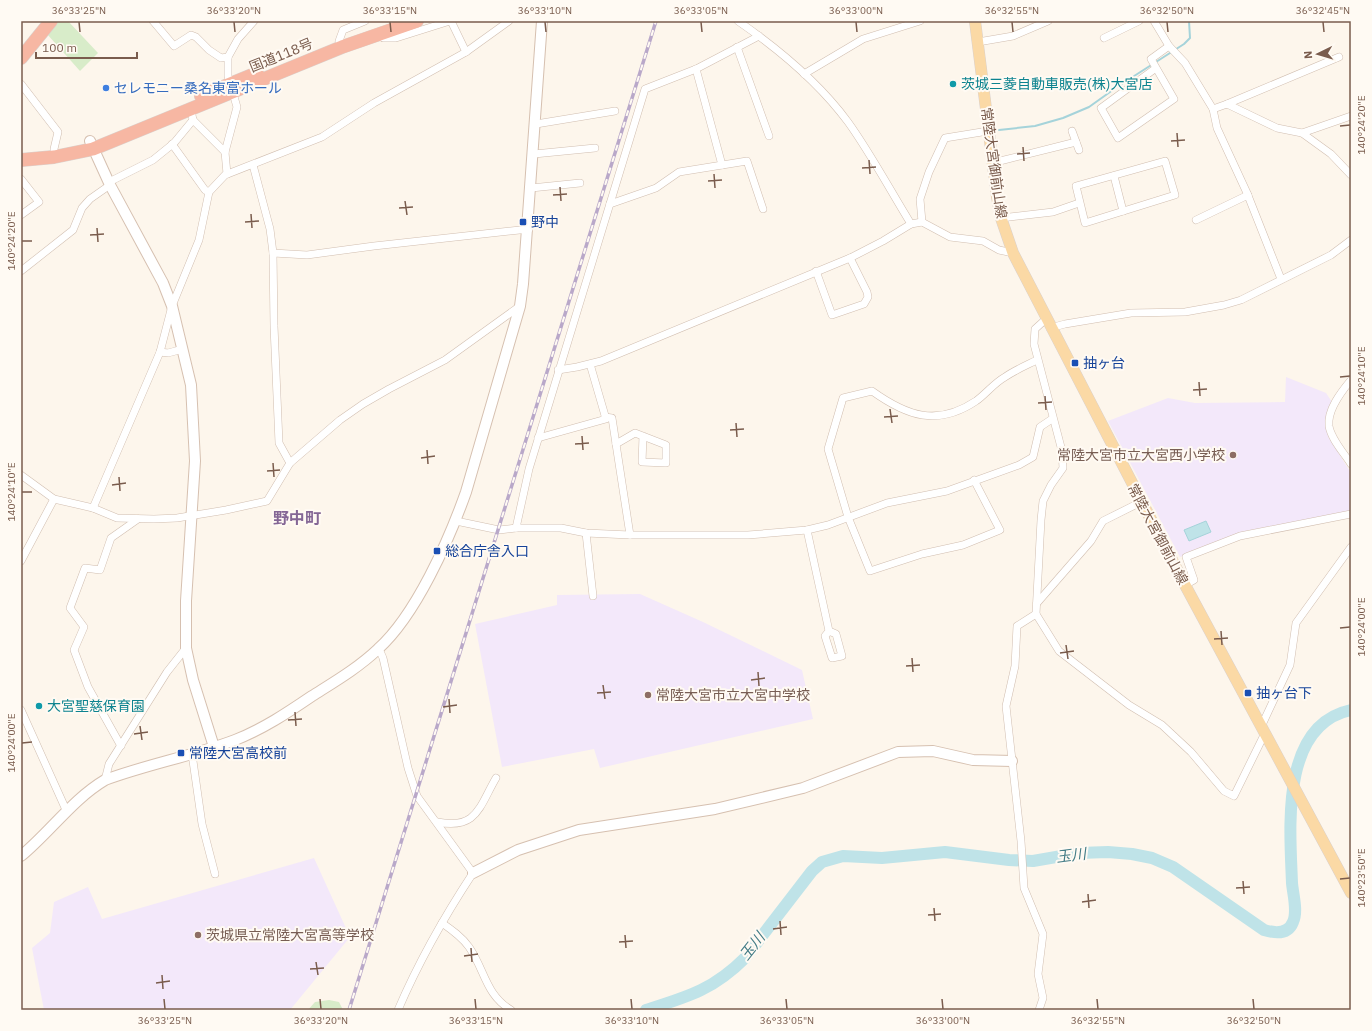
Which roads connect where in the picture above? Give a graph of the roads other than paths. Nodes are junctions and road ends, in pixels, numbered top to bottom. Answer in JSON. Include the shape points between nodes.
{"nodes":[{"id":1,"x":51,"y":21,"type":"edge"},
{"id":2,"x":153,"y":21,"type":"edge"},
{"id":3,"x":254,"y":21,"type":"edge"},
{"id":4,"x":365,"y":21,"type":"edge"},
{"id":5,"x":393,"y":21,"type":"edge"},
{"id":6,"x":417,"y":21,"type":"edge"},
{"id":7,"x":450,"y":21,"type":"edge"},
{"id":8,"x":510,"y":21,"type":"edge"},
{"id":9,"x":542,"y":21,"type":"edge"},
{"id":10,"x":738,"y":21,"type":"edge"},
{"id":11,"x":920,"y":21,"type":"edge"},
{"id":12,"x":975,"y":21,"type":"edge"},
{"id":13,"x":1048,"y":21,"type":"edge"},
{"id":14,"x":1139,"y":21,"type":"edge"},
{"id":15,"x":1154,"y":21,"type":"edge"},
{"id":16,"x":380,"y":34,"type":"junction"},
{"id":17,"x":759,"y":36,"type":"junction"},
{"id":18,"x":1104,"y":38,"type":"dead end"},
{"id":19,"x":338,"y":41,"type":"junction"},
{"id":20,"x":978,"y":42,"type":"junction"},
{"id":21,"x":1169,"y":46,"type":"junction"},
{"id":22,"x":737,"y":47,"type":"junction"},
{"id":23,"x":466,"y":52,"type":"junction"},
{"id":24,"x":228,"y":57,"type":"junction"},
{"id":25,"x":1338,"y":57,"type":"dead end"},
{"id":26,"x":21,"y":58,"type":"edge"},
{"id":27,"x":1156,"y":68,"type":"junction"},
{"id":28,"x":696,"y":69,"type":"junction"},
{"id":29,"x":804,"y":74,"type":"junction"},
{"id":30,"x":21,"y":84,"type":"edge"},
{"id":31,"x":231,"y":88,"type":"junction"},
{"id":32,"x":1227,"y":104,"type":"junction"},
{"id":33,"x":1213,"y":109,"type":"junction"},
{"id":34,"x":615,"y":111,"type":"dead end"},
{"id":35,"x":192,"y":115,"type":"junction"},
{"id":36,"x":1351,"y":116,"type":"edge"},
{"id":37,"x":536,"y":124,"type":"junction"},
{"id":38,"x":988,"y":131,"type":"junction"},
{"id":39,"x":1072,"y":132,"type":"dead end"},
{"id":40,"x":1302,"y":133,"type":"junction"},
{"id":41,"x":769,"y":136,"type":"dead end"},
{"id":42,"x":1076,"y":142,"type":"junction"},
{"id":43,"x":172,"y":144,"type":"junction"},
{"id":44,"x":92,"y":145,"type":"junction"},
{"id":45,"x":595,"y":148,"type":"dead end"},
{"id":46,"x":54,"y":149,"type":"junction"},
{"id":47,"x":1080,"y":150,"type":"dead end"},
{"id":48,"x":21,"y":151,"type":"edge"},
{"id":49,"x":225,"y":152,"type":"junction"},
{"id":50,"x":534,"y":154,"type":"junction"},
{"id":51,"x":21,"y":160,"type":"edge"},
{"id":52,"x":992,"y":163,"type":"junction"},
{"id":53,"x":253,"y":165,"type":"junction"},
{"id":54,"x":722,"y":165,"type":"junction"},
{"id":55,"x":227,"y":174,"type":"junction"},
{"id":56,"x":1114,"y":176,"type":"junction"},
{"id":57,"x":1351,"y":176,"type":"edge"},
{"id":58,"x":21,"y":179,"type":"edge"},
{"id":59,"x":580,"y":183,"type":"dead end"},
{"id":60,"x":110,"y":184,"type":"junction"},
{"id":61,"x":531,"y":188,"type":"junction"},
{"id":62,"x":209,"y":192,"type":"junction"},
{"id":63,"x":1248,"y":195,"type":"junction"},
{"id":64,"x":1079,"y":203,"type":"junction"},
{"id":65,"x":610,"y":204,"type":"junction"},
{"id":66,"x":763,"y":209,"type":"dead end"},
{"id":67,"x":1123,"y":211,"type":"junction"},
{"id":68,"x":21,"y":215,"type":"edge"},
{"id":69,"x":1001,"y":218,"type":"junction"},
{"id":70,"x":1196,"y":220,"type":"dead end"},
{"id":71,"x":922,"y":222,"type":"junction"},
{"id":72,"x":911,"y":224,"type":"junction"},
{"id":73,"x":529,"y":230,"type":"junction"},
{"id":74,"x":1351,"y":240,"type":"edge"},
{"id":75,"x":1013,"y":253,"type":"junction"},
{"id":76,"x":273,"y":254,"type":"junction"},
{"id":77,"x":850,"y":258,"type":"junction"},
{"id":78,"x":21,"y":271,"type":"edge"},
{"id":79,"x":816,"y":271,"type":"junction"},
{"id":80,"x":1281,"y":279,"type":"junction"},
{"id":81,"x":172,"y":306,"type":"junction"},
{"id":82,"x":520,"y":306,"type":"junction"},
{"id":83,"x":1048,"y":324,"type":"junction"},
{"id":84,"x":183,"y":349,"type":"junction"},
{"id":85,"x":160,"y":352,"type":"junction"},
{"id":86,"x":1038,"y":360,"type":"junction"},
{"id":87,"x":590,"y":364,"type":"junction"},
{"id":88,"x":558,"y":370,"type":"junction"},
{"id":89,"x":1351,"y":380,"type":"edge"},
{"id":90,"x":605,"y":417,"type":"junction"},
{"id":91,"x":1052,"y":419,"type":"junction"},
{"id":92,"x":643,"y":436,"type":"junction"},
{"id":93,"x":538,"y":438,"type":"junction"},
{"id":94,"x":616,"y":444,"type":"junction"},
{"id":95,"x":290,"y":463,"type":"junction"},
{"id":96,"x":1351,"y":463,"type":"edge"},
{"id":97,"x":21,"y":474,"type":"edge"},
{"id":98,"x":974,"y":480,"type":"junction"},
{"id":99,"x":54,"y":499,"type":"junction"},
{"id":100,"x":1141,"y":502,"type":"junction"},
{"id":101,"x":93,"y":508,"type":"junction"},
{"id":102,"x":1351,"y":514,"type":"edge"},
{"id":103,"x":192,"y":516,"type":"junction"},
{"id":104,"x":848,"y":517,"type":"junction"},
{"id":105,"x":138,"y":519,"type":"junction"},
{"id":106,"x":456,"y":521,"type":"junction"},
{"id":107,"x":516,"y":528,"type":"junction"},
{"id":108,"x":807,"y":530,"type":"junction"},
{"id":109,"x":586,"y":533,"type":"junction"},
{"id":110,"x":630,"y":535,"type":"junction"},
{"id":111,"x":1351,"y":547,"type":"edge"},
{"id":112,"x":21,"y":561,"type":"edge"},
{"id":113,"x":1185,"y":585,"type":"junction"},
{"id":114,"x":593,"y":596,"type":"dead end"},
{"id":115,"x":1037,"y":603,"type":"junction"},
{"id":116,"x":1036,"y":614,"type":"junction"},
{"id":117,"x":829,"y":631,"type":"dead end"},
{"id":118,"x":186,"y":648,"type":"junction"},
{"id":119,"x":379,"y":649,"type":"junction"},
{"id":120,"x":21,"y":710,"type":"edge"},
{"id":121,"x":1263,"y":730,"type":"junction"},
{"id":122,"x":122,"y":746,"type":"junction"},
{"id":123,"x":214,"y":747,"type":"junction"},
{"id":124,"x":192,"y":754,"type":"junction"},
{"id":125,"x":1012,"y":761,"type":"junction"},
{"id":126,"x":496,"y":778,"type":"dead end"},
{"id":127,"x":105,"y":780,"type":"junction"},
{"id":128,"x":67,"y":812,"type":"junction"},
{"id":129,"x":437,"y":822,"type":"junction"},
{"id":130,"x":21,"y":856,"type":"edge"},
{"id":131,"x":473,"y":873,"type":"junction"},
{"id":132,"x":215,"y":874,"type":"dead end"},
{"id":133,"x":1351,"y":893,"type":"edge"},
{"id":134,"x":442,"y":923,"type":"junction"},
{"id":135,"x":398,"y":1010,"type":"edge"},
{"id":136,"x":511,"y":1010,"type":"edge"},
{"id":137,"x":1039,"y":1010,"type":"edge"}],
"edges":[{"from":1,"to":26,"type":"highway"},
{"from":2,"to":24,"type":"street","via":[[174,46],[191,35],[221,58]]},
{"from":3,"to":24,"type":"street","via":[[238,39]]},
{"from":4,"to":19,"type":"street","via":[[343,30]]},
{"from":5,"to":19,"type":"highway","name":"国道118号"},
{"from":6,"to":16,"type":"highway","name":"国道118号"},
{"from":7,"to":16,"type":"street","via":[[396,38],[383,38]]},
{"from":7,"to":23,"type":"street"},
{"from":8,"to":23,"type":"street"},
{"from":9,"to":37,"type":"street"},
{"from":10,"to":17,"type":"street"},
{"from":11,"to":29,"type":"street","via":[[864,39]]},
{"from":12,"to":20,"type":"main road","name":"常陸大宮御前山線"},
{"from":13,"to":20,"type":"street","via":[[1013,36]]},
{"from":14,"to":18,"type":"street"},
{"from":15,"to":21,"type":"street"},
{"from":16,"to":31,"type":"highway","name":"国道118号"},
{"from":17,"to":22,"type":"street"},
{"from":17,"to":29,"type":"street"},
{"from":19,"to":31,"type":"highway","name":"国道118号"},
{"from":20,"to":38,"type":"main road","name":"常陸大宮御前山線"},
{"from":21,"to":27,"type":"street","via":[[1151,59]]},
{"from":21,"to":33,"type":"street","via":[[1185,63]]},
{"from":22,"to":28,"type":"street"},
{"from":22,"to":41,"type":"street"},
{"from":23,"to":53,"type":"street","via":[[374,103],[322,137]]},
{"from":24,"to":31,"type":"street"},
{"from":25,"to":32,"type":"street"},
{"from":27,"to":27,"type":"street","via":[[1174,99],[1118,138],[1101,108]]},
{"from":28,"to":54,"type":"street"},
{"from":28,"to":65,"type":"street","via":[[645,89]]},
{"from":29,"to":72,"type":"street","via":[[847,121]]},
{"from":30,"to":46,"type":"street","via":[[58,132]]},
{"from":31,"to":35,"type":"highway","name":"国道118号"},
{"from":31,"to":44,"type":"highway","name":"国道118号"},
{"from":31,"to":49,"type":"street","via":[[236,107]]},
{"from":32,"to":33,"type":"street"},
{"from":32,"to":40,"type":"street","via":[[1277,128]]},
{"from":33,"to":63,"type":"street","via":[[1217,128]]},
{"from":34,"to":37,"type":"street"},
{"from":35,"to":43,"type":"street"},
{"from":35,"to":44,"type":"highway","name":"国道118号"},
{"from":35,"to":49,"type":"street"},
{"from":36,"to":40,"type":"street"},
{"from":37,"to":50,"type":"street"},
{"from":38,"to":52,"type":"main road","name":"常陸大宮御前山線"},
{"from":38,"to":71,"type":"street","via":[[945,138],[920,199]]},
{"from":39,"to":42,"type":"street"},
{"from":40,"to":57,"type":"street","via":[[1331,154]]},
{"from":42,"to":47,"type":"street"},
{"from":42,"to":52,"type":"street"},
{"from":43,"to":60,"type":"street","via":[[153,160]]},
{"from":43,"to":62,"type":"street"},
{"from":44,"to":46,"type":"highway","name":"国道118号"},
{"from":44,"to":51,"type":"highway","name":"国道118号","via":[[54,157]]},
{"from":44,"to":60,"type":"street"},
{"from":45,"to":50,"type":"street"},
{"from":46,"to":48,"type":"highway","name":"国道118号"},
{"from":49,"to":55,"type":"street"},
{"from":50,"to":61,"type":"street"},
{"from":52,"to":69,"type":"main road","name":"常陸大宮御前山線"},
{"from":53,"to":55,"type":"street"},
{"from":53,"to":76,"type":"street","via":[[270,229]]},
{"from":54,"to":65,"type":"street","via":[[679,172],[656,188]]},
{"from":54,"to":66,"type":"street","via":[[747,161]]},
{"from":55,"to":62,"type":"street"},
{"from":56,"to":64,"type":"street","via":[[1076,186]]},
{"from":56,"to":67,"type":"street"},
{"from":56,"to":67,"type":"street","via":[[1165,161],[1175,195]]},
{"from":58,"to":68,"type":"street","via":[[39,202]]},
{"from":59,"to":61,"type":"street"},
{"from":60,"to":78,"type":"street","via":[[82,208],[73,230]]},
{"from":60,"to":81,"type":"street","via":[[149,255]]},
{"from":61,"to":73,"type":"street"},
{"from":62,"to":81,"type":"street","via":[[199,240]]},
{"from":63,"to":70,"type":"street"},
{"from":63,"to":80,"type":"street"},
{"from":64,"to":67,"type":"street","via":[[1085,223]]},
{"from":64,"to":69,"type":"street","via":[[1053,212]]},
{"from":65,"to":88,"type":"street"},
{"from":69,"to":75,"type":"main road","name":"常陸大宮御前山線"},
{"from":71,"to":72,"type":"street"},
{"from":71,"to":75,"type":"street","via":[[950,237],[983,241],[998,250]]},
{"from":72,"to":77,"type":"street"},
{"from":73,"to":76,"type":"street","via":[[307,255]]},
{"from":73,"to":82,"type":"street"},
{"from":74,"to":80,"type":"street","via":[[1330,255]]},
{"from":75,"to":83,"type":"main road","name":"常陸大宮御前山線"},
{"from":76,"to":95,"type":"street","via":[[279,443]]},
{"from":77,"to":79,"type":"street"},
{"from":77,"to":79,"type":"street","via":[[867,292],[868,297],[864,304],[832,315]]},
{"from":79,"to":87,"type":"street"},
{"from":80,"to":83,"type":"street","via":[[1241,300],[1210,308],[1185,312],[1142,312],[1065,324]]},
{"from":81,"to":84,"type":"street"},
{"from":81,"to":85,"type":"street"},
{"from":82,"to":95,"type":"street","via":[[445,360],[362,404]]},
{"from":82,"to":106,"type":"street"},
{"from":83,"to":86,"type":"street","via":[[1039,325],[1033,336]]},
{"from":83,"to":100,"type":"main road","name":"常陸大宮御前山線"},
{"from":84,"to":85,"type":"street","via":[[168,353]]},
{"from":84,"to":103,"type":"street","via":[[191,385],[194,433]]},
{"from":85,"to":101,"type":"street"},
{"from":86,"to":91,"type":"street"},
{"from":86,"to":104,"type":"street","via":[[1004,377],[977,400],[956,412],[937,415],[910,414],[892,406],[872,391],[843,398],[828,449]]},
{"from":87,"to":88,"type":"street"},
{"from":87,"to":90,"type":"street"},
{"from":88,"to":93,"type":"street"},
{"from":89,"to":96,"type":"street","via":[[1337,400],[1331,413],[1329,427]]},
{"from":90,"to":93,"type":"street","via":[[606,419]]},
{"from":90,"to":94,"type":"street","via":[[612,418]]},
{"from":91,"to":98,"type":"street","via":[[1040,428],[1033,457],[1019,465]]},
{"from":91,"to":115,"type":"street","via":[[1062,451],[1063,468],[1051,485],[1044,502]]},
{"from":92,"to":92,"type":"street","via":[[666,444],[666,462],[642,462]]},
{"from":92,"to":94,"type":"street","via":[[635,433]]},
{"from":93,"to":107,"type":"street","via":[[528,469]]},
{"from":94,"to":110,"type":"street"},
{"from":95,"to":103,"type":"street","via":[[267,501]]},
{"from":97,"to":99,"type":"street"},
{"from":98,"to":104,"type":"street","via":[[948,491],[887,503]]},
{"from":98,"to":104,"type":"street","via":[[1000,530],[963,545],[922,554],[870,571]]},
{"from":99,"to":101,"type":"street"},
{"from":99,"to":112,"type":"street"},
{"from":100,"to":113,"type":"main road","name":"常陸大宮御前山線"},
{"from":100,"to":115,"type":"street","via":[[1103,521],[1091,541]]},
{"from":101,"to":105,"type":"street","via":[[117,518]]},
{"from":102,"to":113,"type":"street","via":[[1240,536],[1186,557],[1194,580]]},
{"from":103,"to":105,"type":"street"},
{"from":103,"to":118,"type":"street","via":[[186,601]]},
{"from":104,"to":108,"type":"street","via":[[828,526]]},
{"from":105,"to":122,"type":"street","via":[[111,538],[100,570],[85,568],[70,608],[84,627],[74,650],[88,687]]},
{"from":106,"to":107,"type":"street","via":[[499,530]]},
{"from":106,"to":119,"type":"street","via":[[439,558],[412,605]]},
{"from":107,"to":109,"type":"street","via":[[560,528]]},
{"from":108,"to":110,"type":"street","via":[[748,535]]},
{"from":108,"to":117,"type":"street"},
{"from":109,"to":110,"type":"street"},
{"from":109,"to":114,"type":"street"},
{"from":111,"to":121,"type":"street","via":[[1296,623],[1290,665]]},
{"from":113,"to":121,"type":"main road","name":"常陸大宮御前山線"},
{"from":115,"to":116,"type":"street"},
{"from":116,"to":121,"type":"street","via":[[1060,651],[1129,706],[1162,725],[1191,752],[1224,791],[1234,796]]},
{"from":116,"to":125,"type":"street","via":[[1017,626],[1016,666],[1006,706]]},
{"from":118,"to":122,"type":"street","via":[[167,672]]},
{"from":118,"to":123,"type":"street"},
{"from":119,"to":123,"type":"street","via":[[268,724]]},
{"from":119,"to":129,"type":"street","via":[[417,796]]},
{"from":120,"to":128,"type":"street"},
{"from":121,"to":133,"type":"main road","name":"常陸大宮御前山線"},
{"from":122,"to":127,"type":"street","via":[[110,764]]},
{"from":123,"to":124,"type":"street"},
{"from":124,"to":127,"type":"street"},
{"from":124,"to":132,"type":"street","via":[[202,824]]},
{"from":125,"to":131,"type":"street","via":[[973,760],[933,751],[898,752],[803,788],[714,809],[578,830],[518,850]]},
{"from":125,"to":137,"type":"street","via":[[1024,888],[1043,934],[1038,974],[1043,998]]},
{"from":126,"to":129,"type":"street","via":[[469,820],[459,824]]},
{"from":127,"to":128,"type":"street"},
{"from":128,"to":130,"type":"street"},
{"from":129,"to":131,"type":"street"},
{"from":131,"to":134,"type":"street"},
{"from":134,"to":135,"type":"street","via":[[417,966]]},
{"from":134,"to":136,"type":"street","via":[[462,938],[492,994],[499,1003]]}]}
